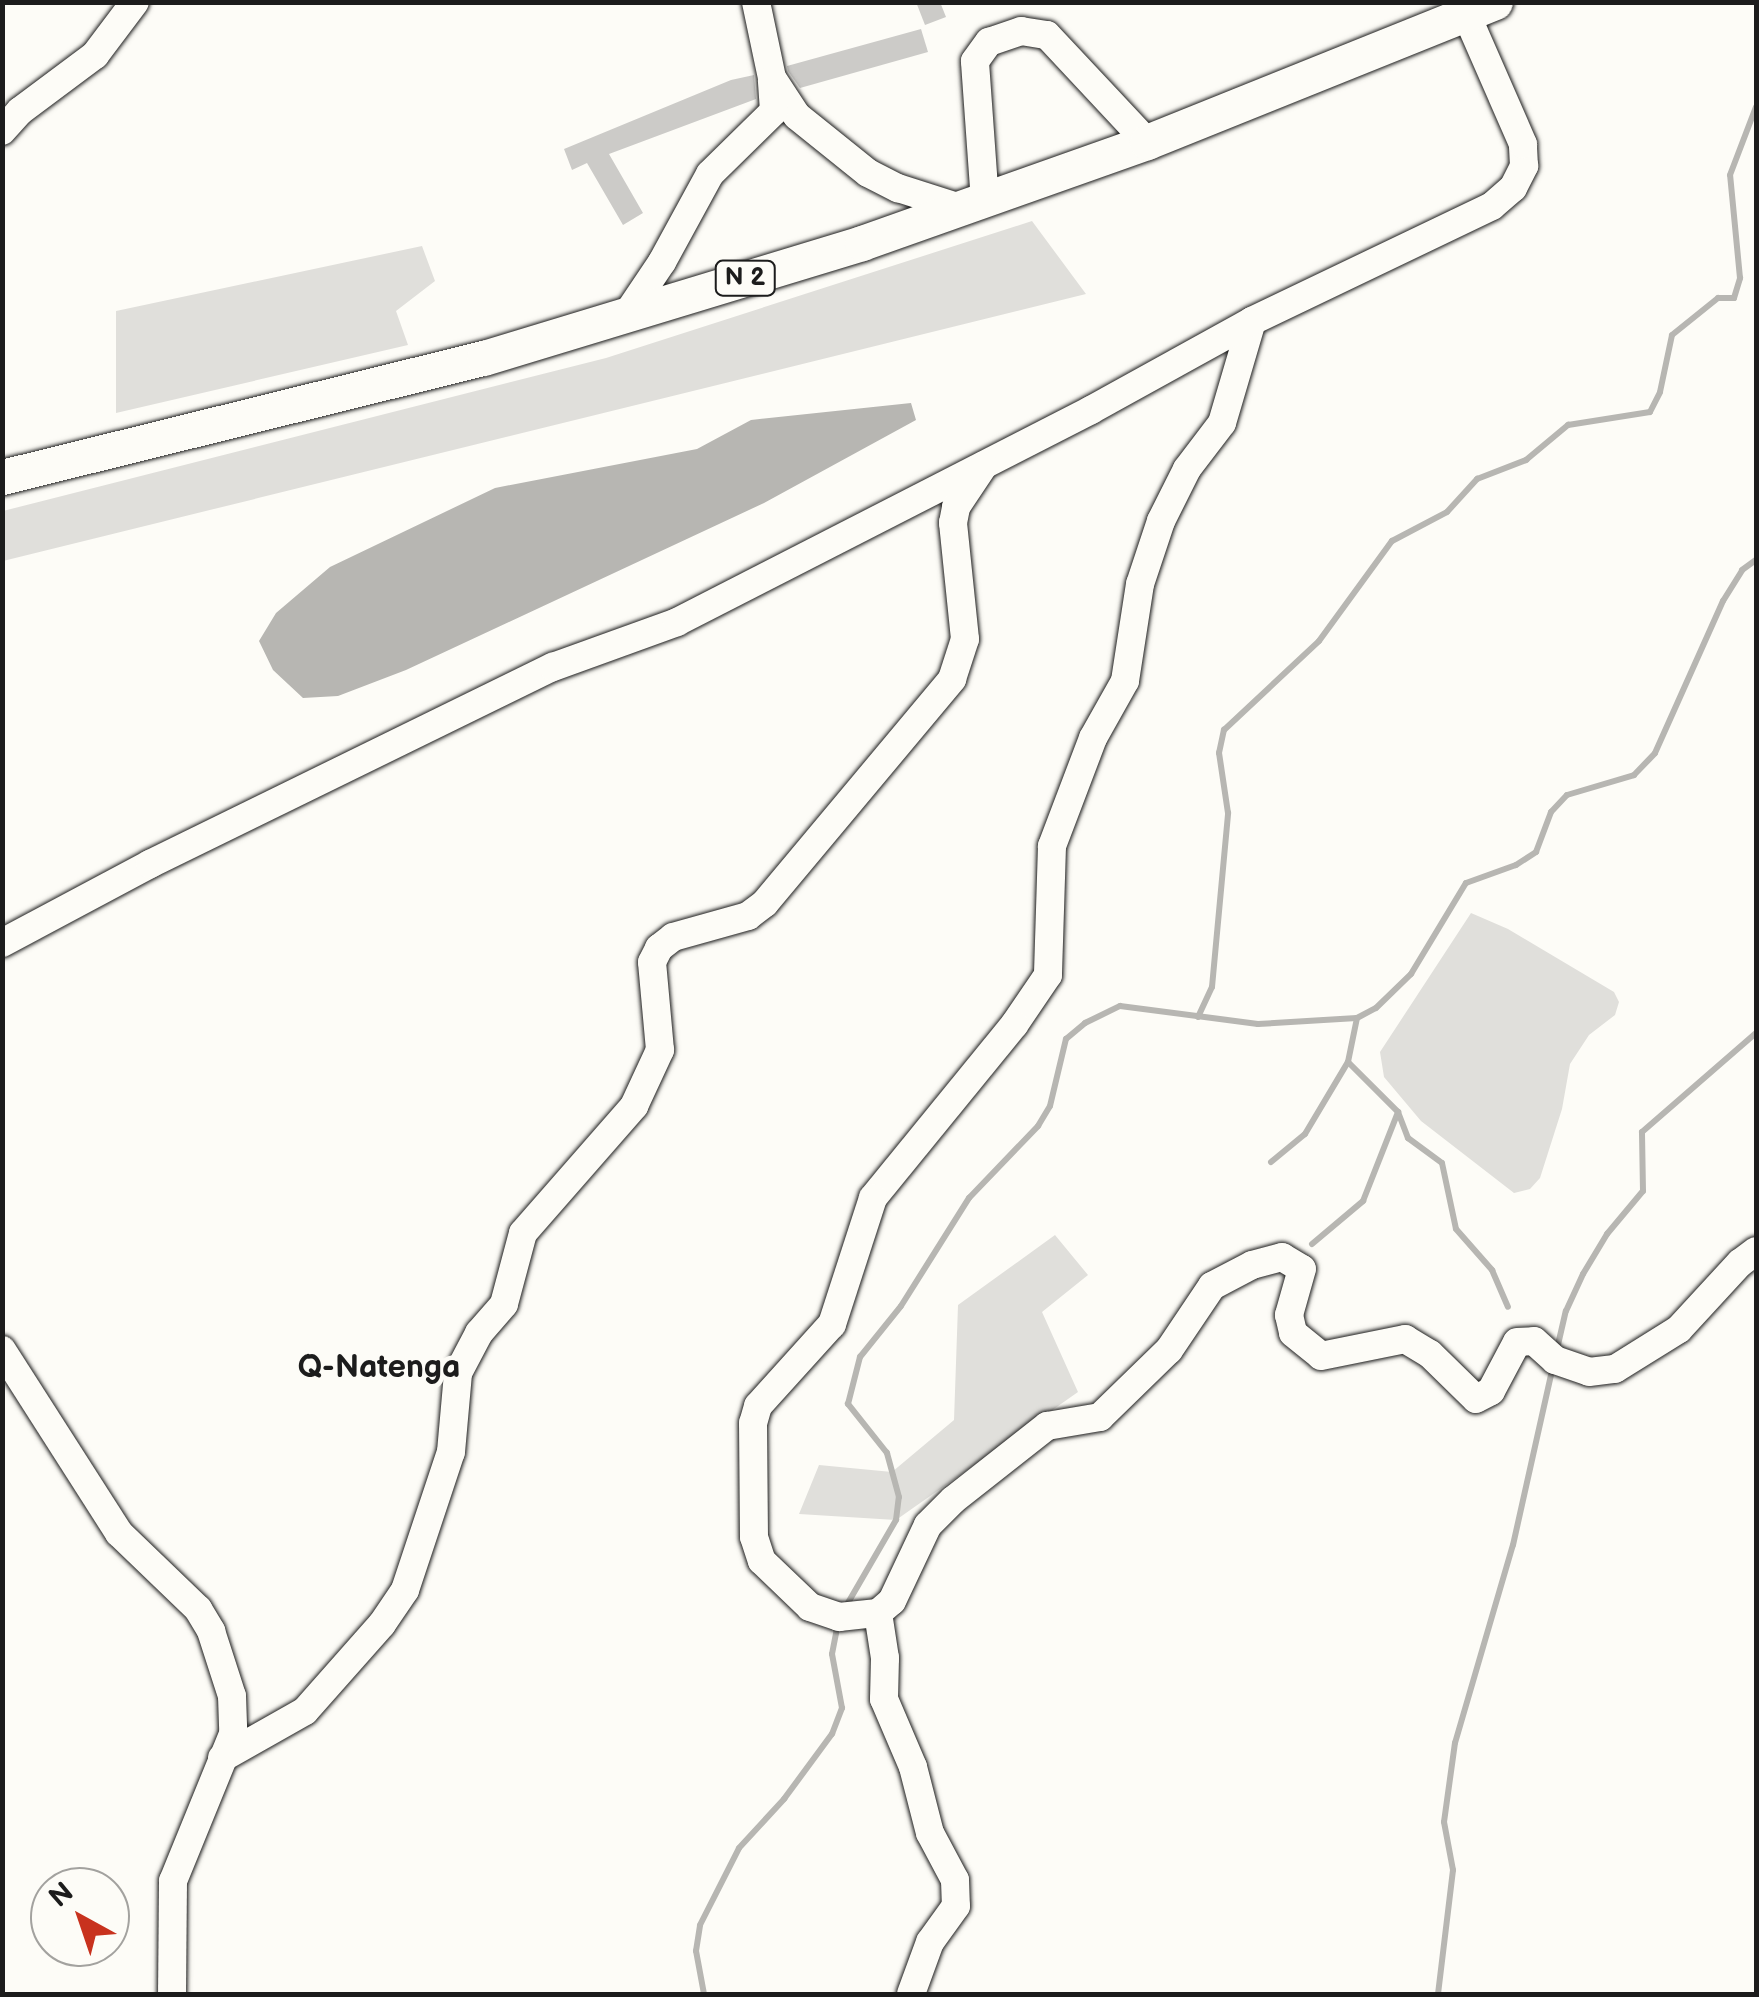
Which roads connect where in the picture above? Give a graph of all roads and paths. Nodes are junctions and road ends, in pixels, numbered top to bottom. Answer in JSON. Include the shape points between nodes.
{"nodes":[{"id":1,"x":136,"y":2,"type":"edge"},
{"id":2,"x":756,"y":2,"type":"edge"},
{"id":3,"x":1503,"y":2,"type":"edge"},
{"id":4,"x":1474,"y":6,"type":"edge"},
{"id":5,"x":772,"y":78,"type":"junction"},
{"id":6,"x":2,"y":132,"type":"edge"},
{"id":7,"x":1147,"y":142,"type":"junction"},
{"id":8,"x":975,"y":205,"type":"junction"},
{"id":9,"x":627,"y":314,"type":"junction"},
{"id":10,"x":1252,"y":321,"type":"junction"},
{"id":11,"x":985,"y":464,"type":"junction"},
{"id":12,"x":2,"y":477,"type":"edge"},
{"id":13,"x":2,"y":943,"type":"edge"},
{"id":14,"x":1756,"y":1251,"type":"edge"},
{"id":15,"x":2,"y":1350,"type":"edge"},
{"id":16,"x":878,"y":1613,"type":"junction"},
{"id":17,"x":222,"y":1758,"type":"junction"},
{"id":18,"x":172,"y":1994,"type":"edge"},
{"id":19,"x":911,"y":1994,"type":"edge"}],
"edges":[{"from":1,"to":6,"type":"street","via":[[95,55]]},
{"from":2,"to":5,"type":"street"},
{"from":3,"to":4,"type":"main road","number":"N 2"},
{"from":4,"to":7,"type":"main road","number":"N 2"},
{"from":4,"to":10,"type":"street","via":[[1523,144],[1524,166],[1513,188],[1492,206]]},
{"from":5,"to":8,"type":"street","via":[[797,116],[868,173],[898,188]]},
{"from":5,"to":9,"type":"street","via":[[774,111],[710,174]]},
{"from":7,"to":8,"type":"main road","number":"N 2"},
{"from":7,"to":8,"type":"street","via":[[1047,35],[1021,31],[989,42],[975,61]]},
{"from":8,"to":9,"type":"main road","number":"N 2"},
{"from":9,"to":12,"type":"main road","number":"N 2","via":[[484,358]]},
{"from":10,"to":11,"type":"street"},
{"from":10,"to":16,"type":"street","via":[[1222,423],[1187,469],[1161,521],[1140,584],[1125,681],[1092,738],[1052,846],[1048,975],[873,1198],[832,1324],[758,1406],[753,1423],[754,1537],[762,1561],[810,1607],[839,1617]]},
{"from":11,"to":13,"type":"street","via":[[677,622],[553,667]]},
{"from":11,"to":17,"type":"street","via":[[953,523],[965,639],[952,679],[765,903],[748,916],[673,936],[659,948],[652,962],[660,1050],[634,1106],[523,1233],[504,1304],[458,1373],[451,1452],[405,1590],[305,1711]]},
{"from":14,"to":16,"type":"street","via":[[1679,1329],[1615,1369],[1589,1372],[1555,1360],[1534,1341],[1517,1342],[1492,1391],[1476,1399],[1405,1339],[1321,1356],[1293,1333],[1289,1315],[1302,1269],[1282,1257],[1252,1264],[1212,1286],[1169,1350],[1100,1417],[1047,1426],[953,1500],[928,1525],[892,1601]]},
{"from":15,"to":17,"type":"street","via":[[119,1533],[198,1609],[211,1630],[232,1696],[232,1734]]},
{"from":16,"to":19,"type":"street","via":[[884,1699],[913,1767],[930,1833],[955,1880],[956,1906],[930,1942]]},
{"from":17,"to":18,"type":"street","via":[[173,1881]]}]}
